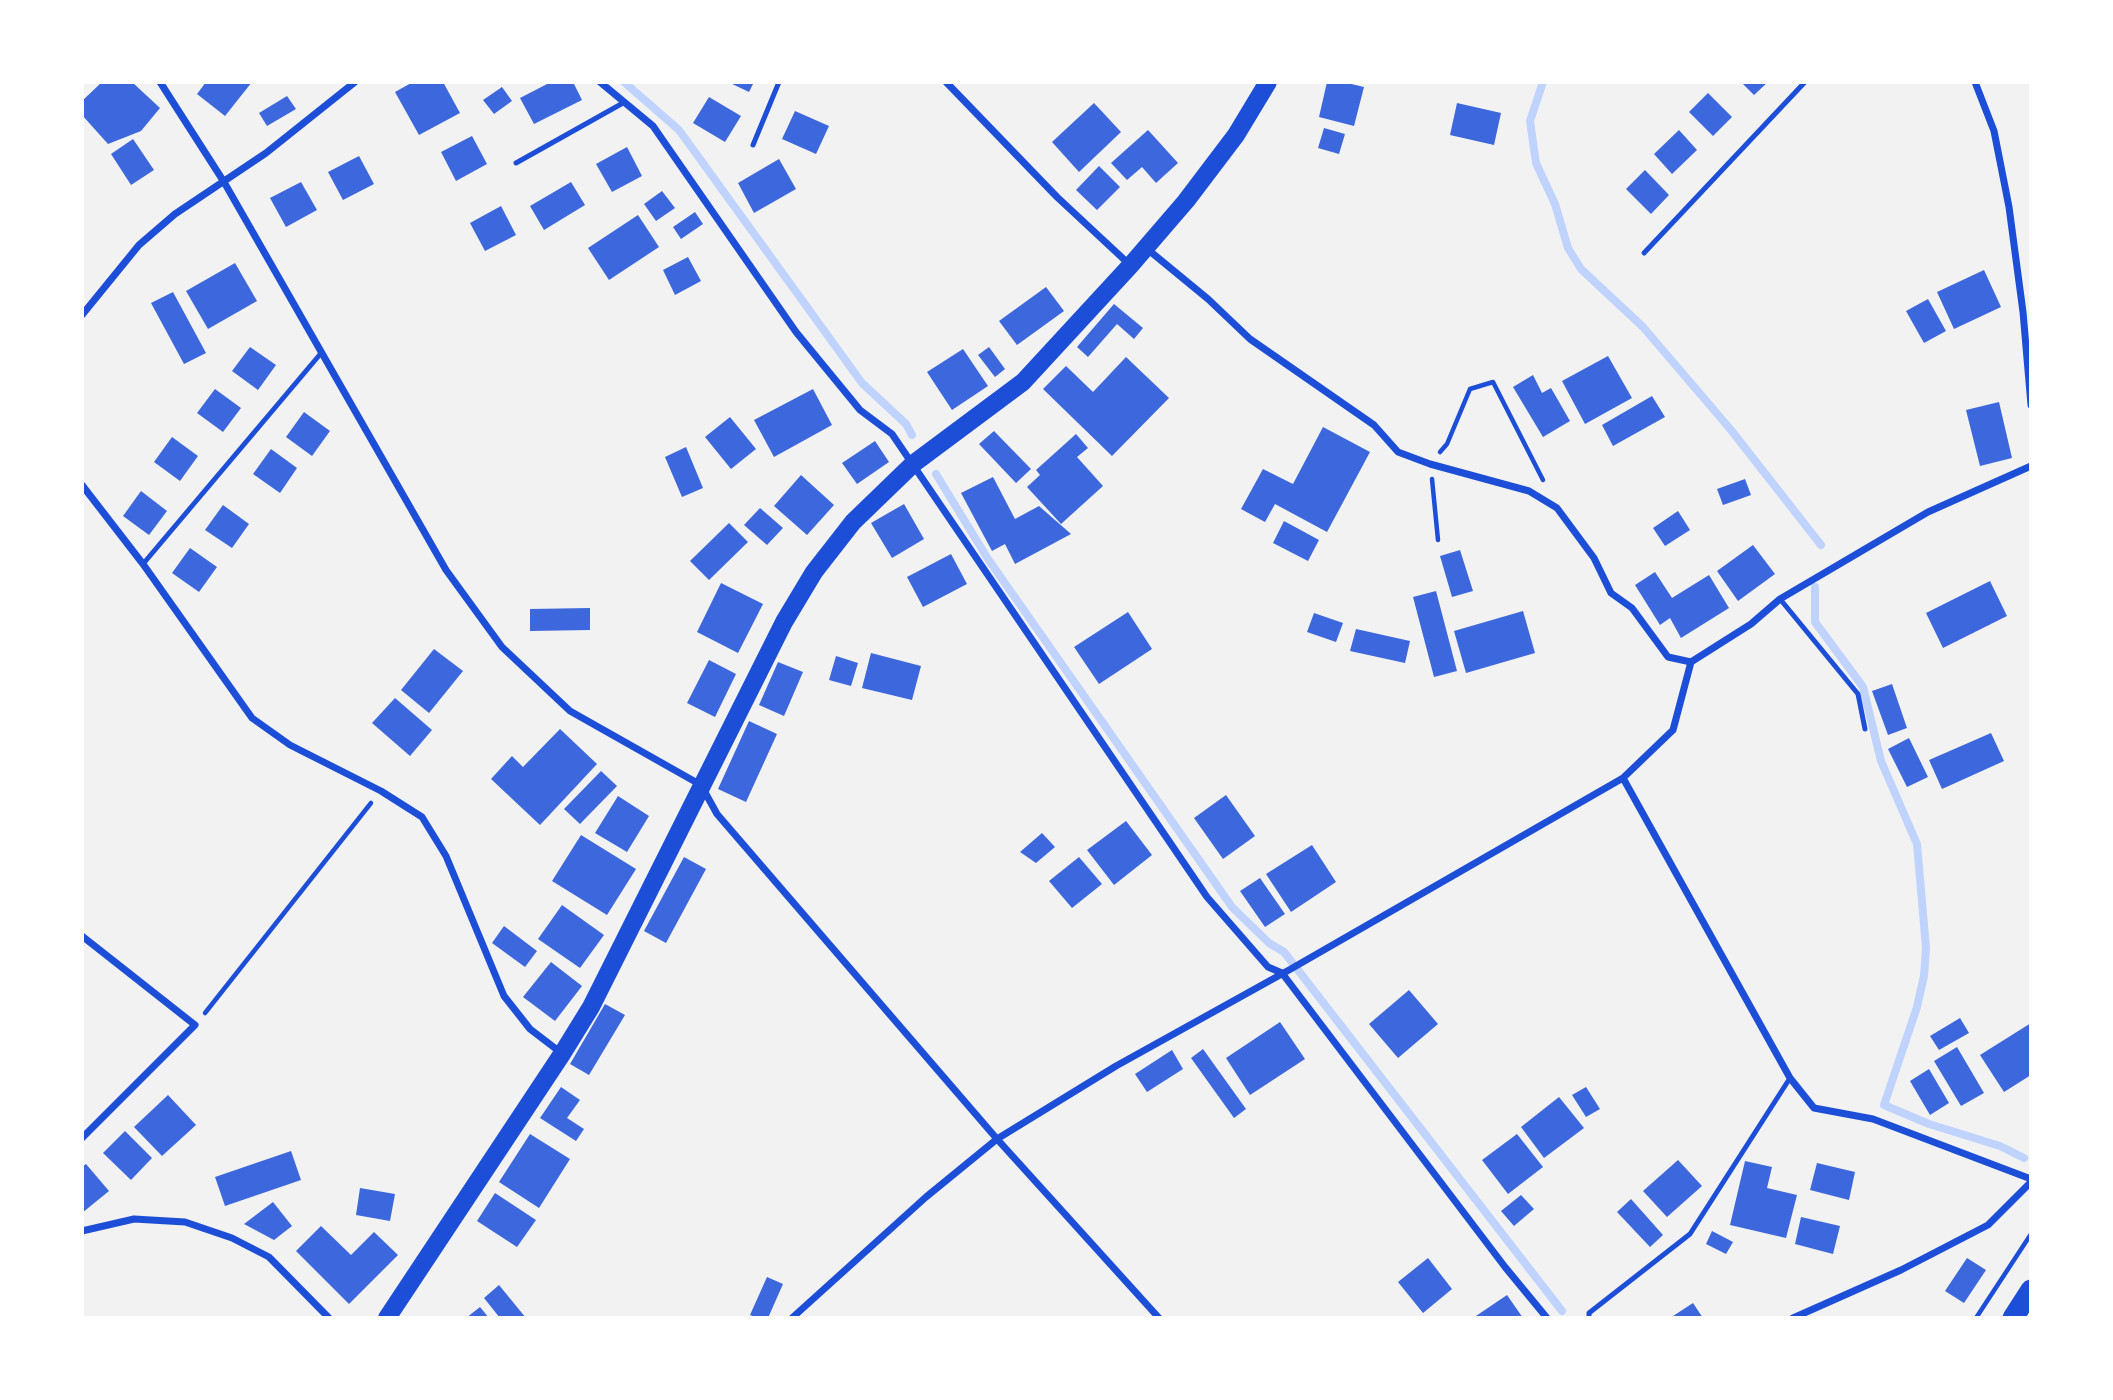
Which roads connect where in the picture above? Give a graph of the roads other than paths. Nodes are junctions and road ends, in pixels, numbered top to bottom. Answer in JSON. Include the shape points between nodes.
{"nodes":[{"id":1,"x":160,"y":82,"type":"edge"},
{"id":2,"x":355,"y":82,"type":"edge"},
{"id":3,"x":600,"y":82,"type":"edge"},
{"id":4,"x":779,"y":82,"type":"edge"},
{"id":5,"x":946,"y":82,"type":"edge"},
{"id":6,"x":1268,"y":82,"type":"edge"},
{"id":7,"x":1805,"y":82,"type":"edge"},
{"id":8,"x":1975,"y":82,"type":"edge"},
{"id":9,"x":623,"y":103,"type":"junction"},
{"id":10,"x":753,"y":145,"type":"dead end"},
{"id":11,"x":516,"y":163,"type":"dead end"},
{"id":12,"x":224,"y":182,"type":"junction"},
{"id":13,"x":1146,"y":248,"type":"junction"},
{"id":14,"x":1644,"y":253,"type":"dead end"},
{"id":15,"x":1130,"y":266,"type":"junction"},
{"id":16,"x":82,"y":315,"type":"edge"},
{"id":17,"x":322,"y":352,"type":"junction"},
{"id":18,"x":2031,"y":405,"type":"edge"},
{"id":19,"x":913,"y":464,"type":"junction"},
{"id":20,"x":2031,"y":466,"type":"edge"},
{"id":21,"x":82,"y":485,"type":"edge"},
{"id":22,"x":143,"y":564,"type":"junction"},
{"id":23,"x":1780,"y":599,"type":"junction"},
{"id":24,"x":1691,"y":662,"type":"junction"},
{"id":25,"x":1864,"y":729,"type":"dead end"},
{"id":26,"x":1623,"y":778,"type":"junction"},
{"id":27,"x":701,"y":785,"type":"junction"},
{"id":28,"x":82,"y":936,"type":"edge"},
{"id":29,"x":1286,"y":972,"type":"junction"},
{"id":30,"x":562,"y":1054,"type":"junction"},
{"id":31,"x":1790,"y":1078,"type":"junction"},
{"id":32,"x":82,"y":1138,"type":"edge"},
{"id":33,"x":997,"y":1139,"type":"junction"},
{"id":34,"x":2031,"y":1181,"type":"edge"},
{"id":35,"x":82,"y":1231,"type":"edge"},
{"id":36,"x":2031,"y":1290,"type":"edge"},
{"id":37,"x":329,"y":1318,"type":"edge"},
{"id":38,"x":387,"y":1318,"type":"edge"},
{"id":39,"x":792,"y":1318,"type":"edge"},
{"id":40,"x":1159,"y":1318,"type":"edge"},
{"id":41,"x":1547,"y":1318,"type":"edge"},
{"id":42,"x":1589,"y":1318,"type":"edge"},
{"id":43,"x":1793,"y":1318,"type":"edge"},
{"id":44,"x":2013,"y":1318,"type":"edge"}],
"edges":[{"from":1,"to":12,"type":"street"},
{"from":2,"to":12,"type":"street"},
{"from":3,"to":9,"type":"street"},
{"from":4,"to":10,"type":"lane"},
{"from":5,"to":15,"type":"street"},
{"from":6,"to":13,"type":"main road","via":[[1236,135]]},
{"from":7,"to":14,"type":"lane"},
{"from":8,"to":18,"type":"street","via":[[1994,131],[2009,207]]},
{"from":9,"to":11,"type":"lane"},
{"from":9,"to":19,"type":"street","via":[[653,126],[796,332],[860,410],[892,434]]},
{"from":12,"to":16,"type":"street","via":[[139,245]]},
{"from":12,"to":17,"type":"street"},
{"from":13,"to":15,"type":"main road"},
{"from":13,"to":24,"type":"street","via":[[1250,339],[1374,425],[1398,452],[1529,491],[1557,508],[1594,558],[1611,593],[1632,608],[1668,657]]},
{"from":15,"to":19,"type":"main road","via":[[1023,382]]},
{"from":17,"to":22,"type":"lane"},
{"from":17,"to":27,"type":"street","via":[[446,570],[502,647],[570,711]]},
{"from":19,"to":27,"type":"main road","via":[[853,522],[814,572],[783,622]]},
{"from":19,"to":29,"type":"street","via":[[1207,897],[1268,967]]},
{"from":20,"to":23,"type":"street","via":[[1928,512]]},
{"from":21,"to":22,"type":"street"},
{"from":22,"to":30,"type":"street","via":[[252,718],[290,745],[422,817],[446,856],[504,996],[530,1029]]},
{"from":23,"to":24,"type":"street","via":[[1752,624]]},
{"from":23,"to":25,"type":"lane","via":[[1858,694]]},
{"from":24,"to":26,"type":"street","via":[[1672,730]]},
{"from":26,"to":29,"type":"street"},
{"from":26,"to":31,"type":"street"},
{"from":27,"to":30,"type":"main road","via":[[591,1007]]},
{"from":27,"to":33,"type":"street","via":[[717,814]]},
{"from":28,"to":32,"type":"street","via":[[195,1025]]},
{"from":29,"to":33,"type":"street","via":[[1116,1066]]},
{"from":29,"to":41,"type":"street"},
{"from":30,"to":38,"type":"main road"},
{"from":31,"to":34,"type":"street","via":[[1814,1108],[1873,1119]]},
{"from":31,"to":42,"type":"lane","via":[[1690,1234],[1589,1313]]},
{"from":33,"to":39,"type":"street"},
{"from":33,"to":40,"type":"street"},
{"from":34,"to":43,"type":"street","via":[[1988,1226]]},
{"from":35,"to":37,"type":"street","via":[[134,1219],[185,1222],[220,1234],[269,1257]]},
{"from":36,"to":44,"type":"highway"}]}
